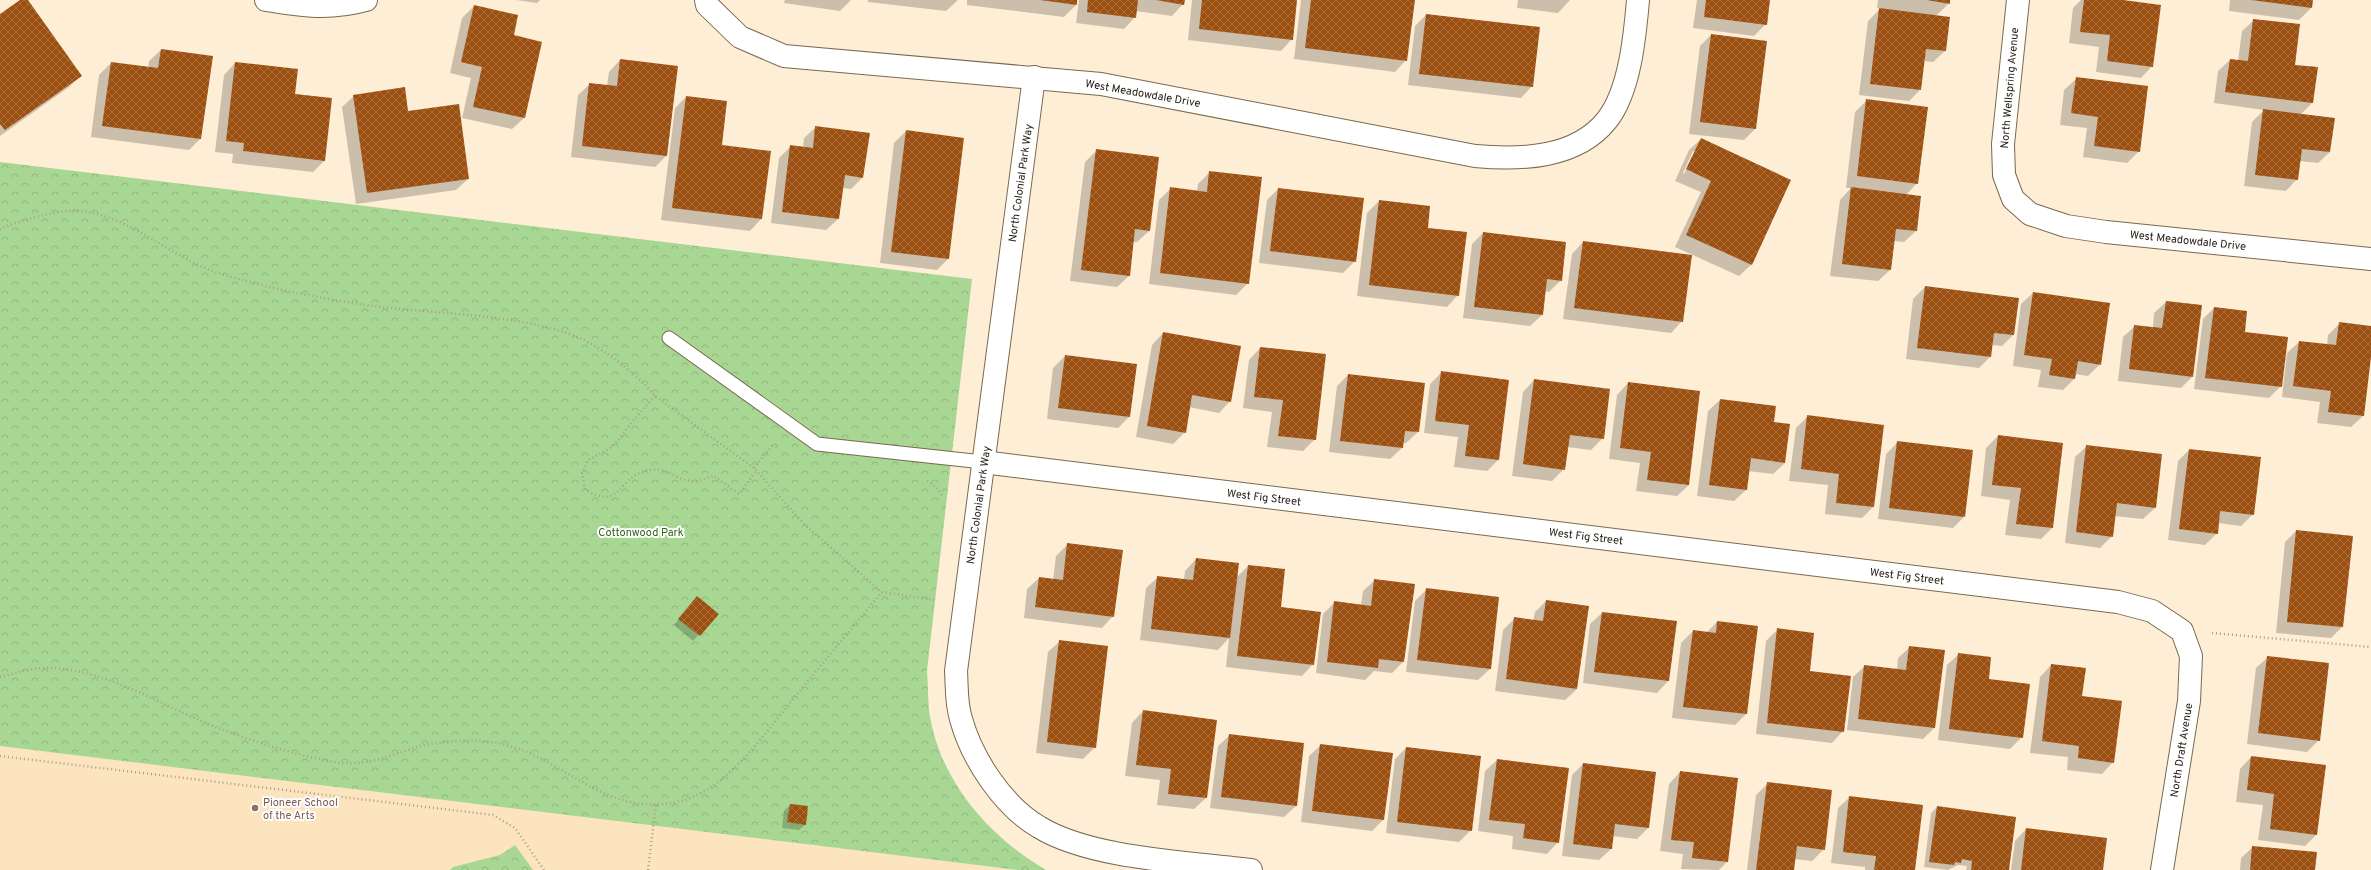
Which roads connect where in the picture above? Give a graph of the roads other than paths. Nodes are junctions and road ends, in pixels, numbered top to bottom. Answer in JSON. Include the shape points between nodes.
{"nodes":[{"id":1,"x":266,"y":0,"type":"edge"},
{"id":2,"x":366,"y":0,"type":"edge"},
{"id":3,"x":1638,"y":0,"type":"edge"},
{"id":4,"x":2018,"y":0,"type":"edge"},
{"id":5,"x":707,"y":3,"type":"edge"},
{"id":6,"x":1034,"y":77,"type":"junction"},
{"id":7,"x":2013,"y":199,"type":"joint"},
{"id":8,"x":2371,"y":259,"type":"edge"},
{"id":9,"x":669,"y":338,"type":"dead end"},
{"id":10,"x":983,"y":462,"type":"junction"},
{"id":11,"x":2182,"y":631,"type":"joint"},
{"id":12,"x":1251,"y":870,"type":"edge"},
{"id":13,"x":2162,"y":870,"type":"edge"}],
"edges":[{"from":1,"to":2,"type":"street","via":[[306,7],[342,6]]},
{"from":3,"to":6,"type":"street","name":"West Meadowdale Drive","via":[[1634,39],[1621,93],[1607,120],[1588,137],[1556,153],[1511,159],[1474,156],[1101,84]]},
{"from":4,"to":7,"type":"street","name":"North Wellspring Avenue","via":[[2003,144],[2004,175]]},
{"from":5,"to":6,"type":"street","name":"West Meadowdale Drive","via":[[740,37],[784,56]]},
{"from":6,"to":10,"type":"street","name":"North Colonial Park Way"},
{"from":7,"to":8,"type":"street","name":"West Meadowdale Drive","via":[[2030,214],[2066,226]]},
{"from":9,"to":10,"type":"lane","via":[[817,444]]},
{"from":10,"to":11,"type":"street","name":"West Fig Street","via":[[2118,602],[2152,611]]},
{"from":10,"to":12,"type":"street","name":"North Colonial Park Way","via":[[956,671],[960,718],[977,760],[1002,796],[1039,827],[1075,842],[1113,853]]},
{"from":11,"to":13,"type":"street","name":"North Draft Avenue","via":[[2191,656],[2189,701]]}]}
